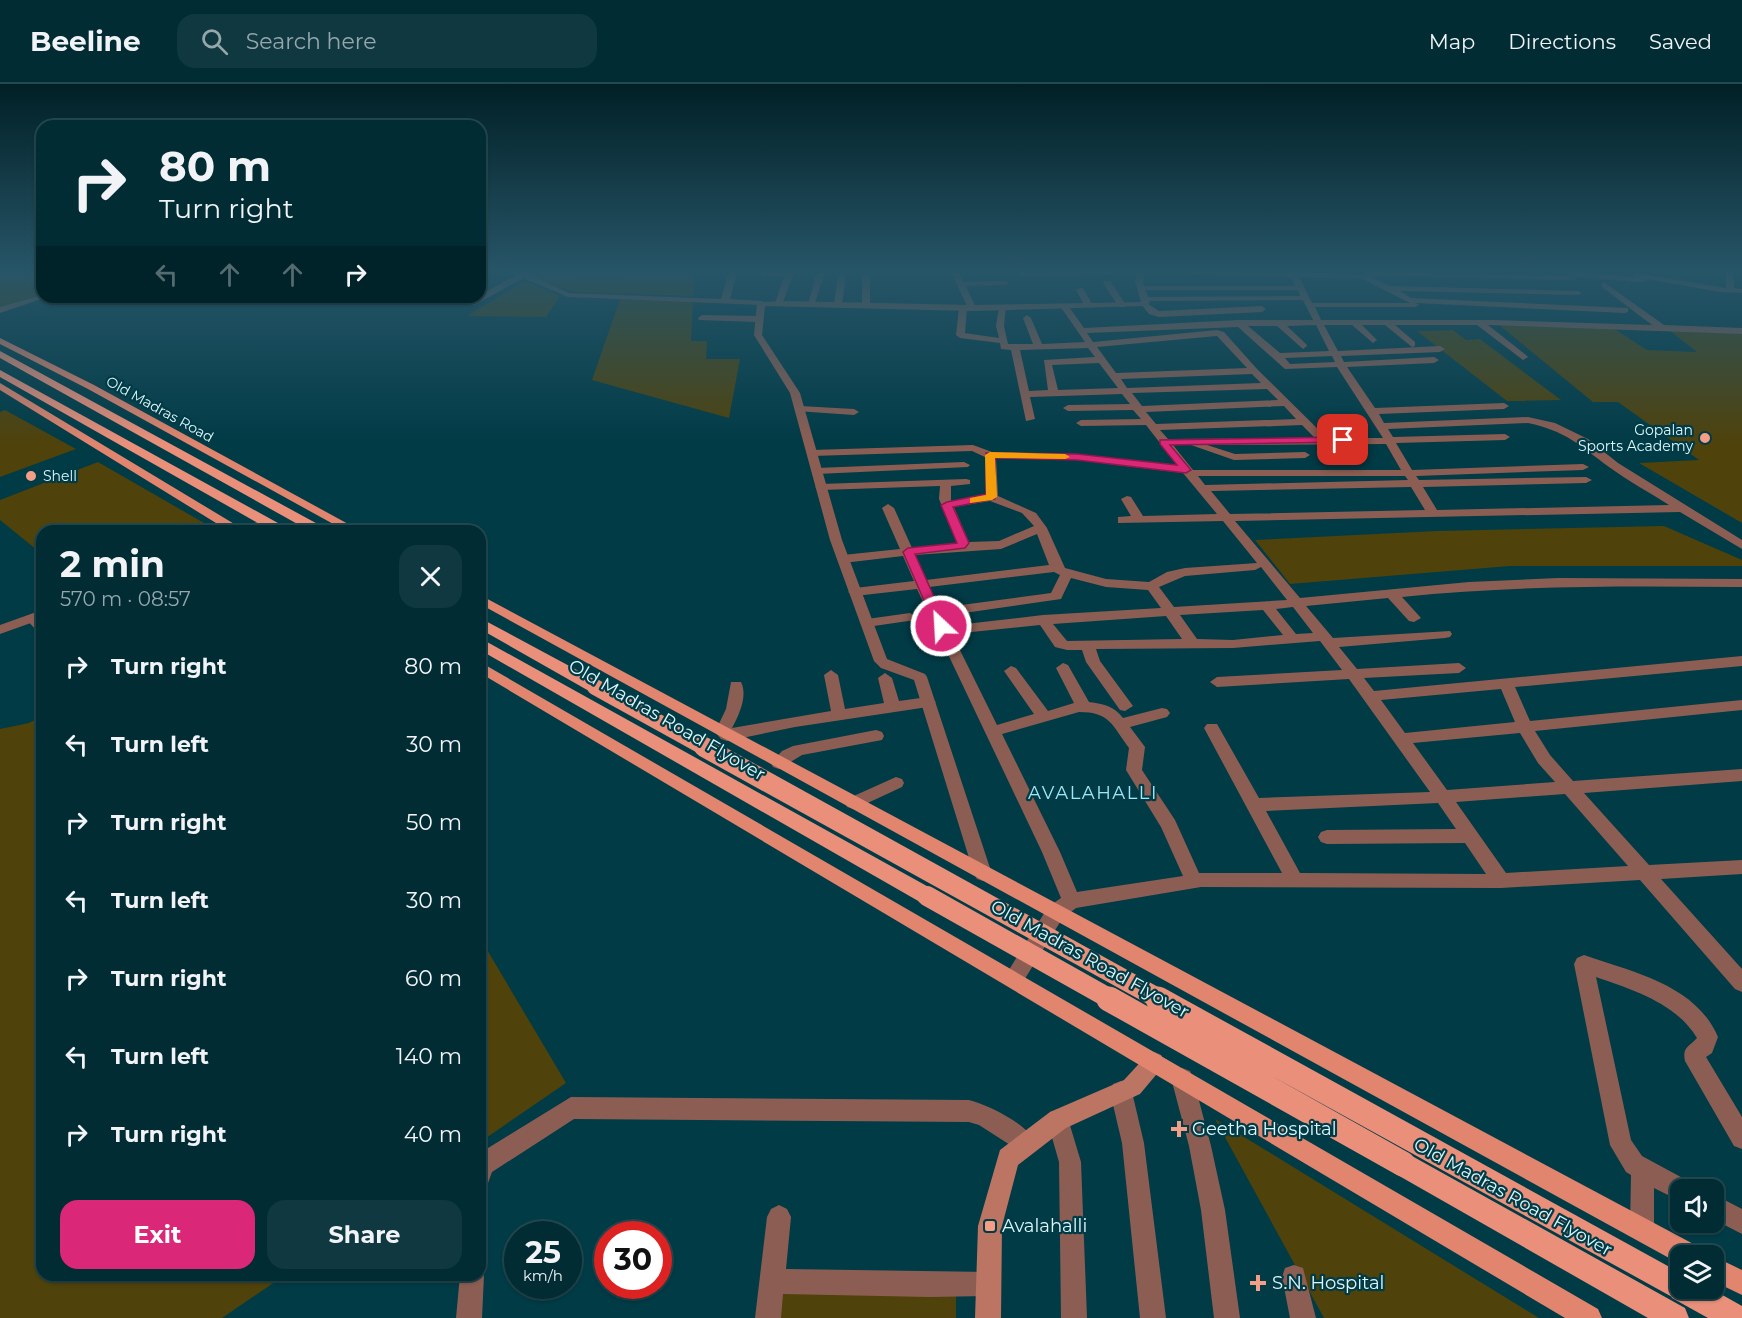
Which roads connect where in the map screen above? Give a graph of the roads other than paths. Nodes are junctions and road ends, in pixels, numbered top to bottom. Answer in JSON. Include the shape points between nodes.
{"nodes":[{"id":1,"x":758,"y":330,"type":"edge"},
{"id":2,"x":962,"y":330,"type":"edge"},
{"id":3,"x":1001,"y":330,"type":"edge"},
{"id":4,"x":1032,"y":330,"type":"edge"},
{"id":5,"x":1109,"y":330,"type":"edge"},
{"id":6,"x":1247,"y":330,"type":"edge"},
{"id":7,"x":1286,"y":330,"type":"edge"},
{"id":8,"x":1324,"y":330,"type":"edge"},
{"id":9,"x":1362,"y":330,"type":"edge"},
{"id":10,"x":1396,"y":330,"type":"edge"},
{"id":11,"x":1488,"y":330,"type":"edge"},
{"id":12,"x":1713,"y":330,"type":"edge"},
{"id":13,"x":1081,"y":331,"type":"joint"},
{"id":14,"x":1742,"y":331,"type":"edge"},
{"id":15,"x":1373,"y":340,"type":"dead end"},
{"id":16,"x":0,"y":341,"type":"edge"},
{"id":17,"x":1004,"y":341,"type":"junction"},
{"id":18,"x":1412,"y":344,"type":"dead end"},
{"id":19,"x":1090,"y":345,"type":"junction"},
{"id":20,"x":1038,"y":346,"type":"junction"},
{"id":21,"x":1303,"y":346,"type":"dead end"},
{"id":22,"x":1015,"y":347,"type":"junction"},
{"id":23,"x":1440,"y":349,"type":"dead end"},
{"id":24,"x":1336,"y":353,"type":"junction"},
{"id":25,"x":0,"y":354,"type":"edge"},
{"id":26,"x":1278,"y":356,"type":"junction"},
{"id":27,"x":1523,"y":357,"type":"dead end"},
{"id":28,"x":1102,"y":360,"type":"junction"},
{"id":29,"x":1434,"y":360,"type":"dead end"},
{"id":30,"x":1341,"y":364,"type":"junction"},
{"id":31,"x":1254,"y":372,"type":"junction"},
{"id":32,"x":0,"y":373,"type":"edge"},
{"id":33,"x":1113,"y":376,"type":"junction"},
{"id":34,"x":0,"y":386,"type":"edge"},
{"id":35,"x":1271,"y":386,"type":"junction"},
{"id":36,"x":1122,"y":390,"type":"junction"},
{"id":37,"x":1025,"y":394,"type":"junction"},
{"id":38,"x":1054,"y":394,"type":"junction"},
{"id":39,"x":1288,"y":404,"type":"junction"},
{"id":40,"x":1504,"y":406,"type":"dead end"},
{"id":41,"x":1068,"y":408,"type":"dead end"},
{"id":42,"x":1136,"y":408,"type":"junction"},
{"id":43,"x":800,"y":409,"type":"junction"},
{"id":44,"x":1372,"y":411,"type":"junction"},
{"id":45,"x":854,"y":412,"type":"dead end"},
{"id":46,"x":1030,"y":419,"type":"dead end"},
{"id":47,"x":1307,"y":422,"type":"junction"},
{"id":48,"x":1081,"y":423,"type":"dead end"},
{"id":49,"x":1149,"y":425,"type":"junction"},
{"id":50,"x":1381,"y":426,"type":"junction"},
{"id":51,"x":1505,"y":437,"type":"dead end"},
{"id":52,"x":1324,"y":441,"type":"junction"},
{"id":53,"x":1390,"y":441,"type":"junction"},
{"id":54,"x":1163,"y":442,"type":"junction"},
{"id":55,"x":1186,"y":442,"type":"junction"},
{"id":56,"x":812,"y":453,"type":"junction"},
{"id":57,"x":990,"y":455,"type":"junction"},
{"id":58,"x":1305,"y":455,"type":"dead end"},
{"id":59,"x":964,"y":465,"type":"dead end"},
{"id":60,"x":1583,"y":468,"type":"dead end"},
{"id":61,"x":817,"y":471,"type":"junction"},
{"id":62,"x":1187,"y":471,"type":"junction"},
{"id":63,"x":1408,"y":473,"type":"junction"},
{"id":64,"x":1586,"y":480,"type":"dead end"},
{"id":65,"x":946,"y":482,"type":"junction"},
{"id":66,"x":966,"y":482,"type":"dead end"},
{"id":67,"x":1415,"y":485,"type":"junction"},
{"id":68,"x":821,"y":487,"type":"junction"},
{"id":69,"x":1201,"y":488,"type":"junction"},
{"id":70,"x":992,"y":497,"type":"junction"},
{"id":71,"x":1127,"y":499,"type":"dead end"},
{"id":72,"x":305,"y":505,"type":"junction"},
{"id":73,"x":947,"y":505,"type":"junction"},
{"id":74,"x":888,"y":508,"type":"dead end"},
{"id":75,"x":1687,"y":511,"type":"junction"},
{"id":76,"x":1432,"y":512,"type":"junction"},
{"id":77,"x":289,"y":513,"type":"junction"},
{"id":78,"x":1226,"y":517,"type":"junction"},
{"id":79,"x":1122,"y":520,"type":"dead end"},
{"id":80,"x":1139,"y":520,"type":"junction"},
{"id":81,"x":265,"y":522,"type":"junction"},
{"id":82,"x":227,"y":525,"type":"edge"},
{"id":83,"x":258,"y":525,"type":"edge"},
{"id":84,"x":271,"y":525,"type":"edge"},
{"id":85,"x":310,"y":525,"type":"edge"},
{"id":86,"x":344,"y":525,"type":"edge"},
{"id":87,"x":1040,"y":528,"type":"junction"},
{"id":88,"x":1742,"y":544,"type":"edge"},
{"id":89,"x":962,"y":546,"type":"junction"},
{"id":90,"x":908,"y":552,"type":"junction"},
{"id":91,"x":843,"y":559,"type":"junction"},
{"id":92,"x":1255,"y":566,"type":"dead end"},
{"id":93,"x":1062,"y":571,"type":"junction"},
{"id":94,"x":1742,"y":583,"type":"edge"},
{"id":95,"x":922,"y":584,"type":"junction"},
{"id":96,"x":1152,"y":586,"type":"junction"},
{"id":97,"x":855,"y":592,"type":"junction"},
{"id":98,"x":1391,"y":593,"type":"junction"},
{"id":99,"x":486,"y":602,"type":"edge"},
{"id":100,"x":1296,"y":602,"type":"junction"},
{"id":101,"x":1267,"y":606,"type":"junction"},
{"id":102,"x":1170,"y":612,"type":"junction"},
{"id":103,"x":935,"y":613,"type":"junction"},
{"id":104,"x":910,"y":617,"type":"dead end"},
{"id":105,"x":1414,"y":618,"type":"dead end"},
{"id":106,"x":1043,"y":619,"type":"junction"},
{"id":107,"x":36,"y":621,"type":"edge"},
{"id":108,"x":867,"y":623,"type":"junction"},
{"id":109,"x":486,"y":627,"type":"edge"},
{"id":110,"x":0,"y":630,"type":"edge"},
{"id":111,"x":944,"y":631,"type":"junction"},
{"id":112,"x":1445,"y":633,"type":"dead end"},
{"id":113,"x":1293,"y":639,"type":"junction"},
{"id":114,"x":1327,"y":640,"type":"junction"},
{"id":115,"x":1193,"y":644,"type":"junction"},
{"id":116,"x":1088,"y":645,"type":"junction"},
{"id":117,"x":486,"y":647,"type":"edge"},
{"id":118,"x":1742,"y":661,"type":"edge"},
{"id":119,"x":1064,"y":668,"type":"dead end"},
{"id":120,"x":1459,"y":668,"type":"dead end"},
{"id":121,"x":486,"y":671,"type":"edge"},
{"id":122,"x":1011,"y":671,"type":"dead end"},
{"id":123,"x":1352,"y":673,"type":"junction"},
{"id":124,"x":831,"y":675,"type":"dead end"},
{"id":125,"x":885,"y":678,"type":"dead end"},
{"id":126,"x":1216,"y":682,"type":"dead end"},
{"id":127,"x":1506,"y":684,"type":"junction"},
{"id":128,"x":736,"y":685,"type":"dead end"},
{"id":129,"x":587,"y":693,"type":"junction"},
{"id":130,"x":1370,"y":696,"type":"junction"},
{"id":131,"x":928,"y":702,"type":"junction"},
{"id":132,"x":1742,"y":705,"type":"edge"},
{"id":133,"x":1125,"y":706,"type":"dead end"},
{"id":134,"x":893,"y":707,"type":"junction"},
{"id":135,"x":1079,"y":707,"type":"junction"},
{"id":136,"x":1162,"y":713,"type":"dead end"},
{"id":137,"x":840,"y":715,"type":"junction"},
{"id":138,"x":1044,"y":717,"type":"junction"},
{"id":139,"x":1121,"y":724,"type":"junction"},
{"id":140,"x":1212,"y":728,"type":"dead end"},
{"id":141,"x":1525,"y":728,"type":"junction"},
{"id":142,"x":991,"y":732,"type":"junction"},
{"id":143,"x":725,"y":734,"type":"junction"},
{"id":144,"x":876,"y":736,"type":"dead end"},
{"id":145,"x":1401,"y":739,"type":"junction"},
{"id":146,"x":779,"y":763,"type":"junction"},
{"id":147,"x":1742,"y":774,"type":"edge"},
{"id":148,"x":896,"y":783,"type":"dead end"},
{"id":149,"x":1567,"y":786,"type":"junction"},
{"id":150,"x":1444,"y":797,"type":"junction"},
{"id":151,"x":853,"y":803,"type":"junction"},
{"id":152,"x":1255,"y":805,"type":"junction"},
{"id":153,"x":1470,"y":836,"type":"junction"},
{"id":154,"x":1327,"y":837,"type":"dead end"},
{"id":155,"x":1742,"y":867,"type":"edge"},
{"id":156,"x":1647,"y":873,"type":"junction"},
{"id":157,"x":983,"y":874,"type":"junction"},
{"id":158,"x":1294,"y":878,"type":"junction"},
{"id":159,"x":1194,"y":881,"type":"junction"},
{"id":160,"x":1501,"y":881,"type":"junction"},
{"id":161,"x":1063,"y":907,"type":"junction"},
{"id":162,"x":1014,"y":979,"type":"junction"},
{"id":163,"x":1742,"y":983,"type":"edge"},
{"id":164,"x":1154,"y":1062,"type":"junction"},
{"id":165,"x":1182,"y":1078,"type":"junction"},
{"id":166,"x":1121,"y":1092,"type":"junction"},
{"id":167,"x":1058,"y":1120,"type":"junction"},
{"id":168,"x":1742,"y":1138,"type":"edge"},
{"id":169,"x":1026,"y":1144,"type":"junction"},
{"id":170,"x":486,"y":1163,"type":"edge"},
{"id":171,"x":1643,"y":1169,"type":"junction"},
{"id":172,"x":1670,"y":1184,"type":"edge"},
{"id":173,"x":1724,"y":1212,"type":"edge"},
{"id":174,"x":779,"y":1217,"type":"dead end"},
{"id":175,"x":1742,"y":1222,"type":"edge"},
{"id":176,"x":1642,"y":1229,"type":"junction"},
{"id":177,"x":1670,"y":1245,"type":"edge"},
{"id":178,"x":1724,"y":1274,"type":"edge"},
{"id":179,"x":1294,"y":1277,"type":"dead end"},
{"id":180,"x":472,"y":1281,"type":"edge"},
{"id":181,"x":773,"y":1281,"type":"junction"},
{"id":182,"x":1670,"y":1282,"type":"edge"},
{"id":183,"x":1742,"y":1283,"type":"edge"},
{"id":184,"x":989,"y":1284,"type":"junction"},
{"id":185,"x":1701,"y":1299,"type":"edge"},
{"id":186,"x":469,"y":1318,"type":"edge"},
{"id":187,"x":768,"y":1318,"type":"edge"},
{"id":188,"x":988,"y":1318,"type":"edge"},
{"id":189,"x":1074,"y":1318,"type":"edge"},
{"id":190,"x":1153,"y":1318,"type":"edge"},
{"id":191,"x":1227,"y":1318,"type":"edge"},
{"id":192,"x":1303,"y":1318,"type":"edge"},
{"id":193,"x":1589,"y":1318,"type":"edge"},
{"id":194,"x":1675,"y":1318,"type":"edge"},
{"id":195,"x":1736,"y":1318,"type":"edge"}],
"edges":[{"from":1,"to":43,"type":"street","via":[[791,384]]},
{"from":2,"to":17,"type":"street","via":[[960,336]]},
{"from":3,"to":17,"type":"street"},
{"from":4,"to":20,"type":"street"},
{"from":5,"to":13,"type":"street"},
{"from":6,"to":26,"type":"street"},
{"from":7,"to":21,"type":"street"},
{"from":8,"to":24,"type":"street"},
{"from":9,"to":15,"type":"street"},
{"from":10,"to":18,"type":"street"},
{"from":11,"to":27,"type":"street"},
{"from":12,"to":14,"type":"street"},
{"from":13,"to":19,"type":"street"},
{"from":16,"to":72,"type":"main road","name":"Old Madras Road"},
{"from":17,"to":22,"type":"street","via":[[1004,347]]},
{"from":19,"to":20,"type":"street"},
{"from":19,"to":28,"type":"street"},
{"from":19,"to":31,"type":"street","via":[[1217,333]]},
{"from":20,"to":22,"type":"street"},
{"from":22,"to":37,"type":"street"},
{"from":23,"to":24,"type":"street"},
{"from":24,"to":26,"type":"street"},
{"from":24,"to":30,"type":"street"},
{"from":25,"to":77,"type":"highway","name":"Old Madras Road"},
{"from":26,"to":30,"type":"street","via":[[1288,367]]},
{"from":28,"to":33,"type":"street"},
{"from":28,"to":38,"type":"street","via":[[1047,362]]},
{"from":29,"to":30,"type":"street"},
{"from":30,"to":44,"type":"street"},
{"from":31,"to":33,"type":"street"},
{"from":31,"to":35,"type":"street"},
{"from":32,"to":81,"type":"highway"},
{"from":33,"to":36,"type":"street"},
{"from":34,"to":82,"type":"main road"},
{"from":35,"to":36,"type":"street"},
{"from":35,"to":39,"type":"street"},
{"from":36,"to":38,"type":"street"},
{"from":36,"to":42,"type":"street"},
{"from":37,"to":38,"type":"street"},
{"from":37,"to":46,"type":"street"},
{"from":39,"to":42,"type":"street"},
{"from":39,"to":47,"type":"street"},
{"from":40,"to":44,"type":"street"},
{"from":41,"to":42,"type":"street"},
{"from":42,"to":49,"type":"street"},
{"from":43,"to":45,"type":"street"},
{"from":43,"to":56,"type":"street"},
{"from":44,"to":50,"type":"street"},
{"from":47,"to":49,"type":"street"},
{"from":47,"to":52,"type":"street"},
{"from":48,"to":49,"type":"street"},
{"from":49,"to":54,"type":"street"},
{"from":50,"to":53,"type":"street"},
{"from":50,"to":75,"type":"street","via":[[1528,420],[1551,425],[1596,449],[1614,465]]},
{"from":51,"to":53,"type":"street"},
{"from":52,"to":53,"type":"street"},
{"from":52,"to":55,"type":"street"},
{"from":53,"to":63,"type":"street"},
{"from":54,"to":55,"type":"street"},
{"from":54,"to":62,"type":"street"},
{"from":55,"to":58,"type":"street","via":[[1234,457]]},
{"from":56,"to":57,"type":"street","via":[[973,448]]},
{"from":56,"to":61,"type":"street"},
{"from":57,"to":62,"type":"street","via":[[1077,457]]},
{"from":57,"to":70,"type":"street"},
{"from":59,"to":61,"type":"street"},
{"from":60,"to":63,"type":"street"},
{"from":61,"to":68,"type":"street"},
{"from":62,"to":63,"type":"street"},
{"from":62,"to":69,"type":"street"},
{"from":63,"to":67,"type":"street"},
{"from":64,"to":67,"type":"street"},
{"from":65,"to":66,"type":"street"},
{"from":65,"to":68,"type":"street"},
{"from":65,"to":73,"type":"street"},
{"from":67,"to":69,"type":"street"},
{"from":67,"to":76,"type":"street"},
{"from":68,"to":91,"type":"street"},
{"from":69,"to":78,"type":"street"},
{"from":70,"to":73,"type":"street"},
{"from":70,"to":87,"type":"street","via":[[1027,512]]},
{"from":71,"to":80,"type":"street"},
{"from":72,"to":77,"type":"highway"},
{"from":72,"to":86,"type":"main road","name":"Old Madras Road"},
{"from":73,"to":89,"type":"street"},
{"from":74,"to":90,"type":"street"},
{"from":75,"to":76,"type":"street","via":[[1682,508]]},
{"from":75,"to":88,"type":"street"},
{"from":76,"to":78,"type":"street"},
{"from":77,"to":85,"type":"highway"},
{"from":78,"to":80,"type":"street"},
{"from":78,"to":100,"type":"street"},
{"from":79,"to":80,"type":"street"},
{"from":81,"to":83,"type":"street"},
{"from":81,"to":84,"type":"highway"},
{"from":87,"to":89,"type":"street","via":[[1001,545]]},
{"from":87,"to":93,"type":"street"},
{"from":89,"to":90,"type":"street"},
{"from":90,"to":91,"type":"street"},
{"from":90,"to":95,"type":"street"},
{"from":91,"to":97,"type":"street"},
{"from":92,"to":96,"type":"street","via":[[1180,573]]},
{"from":93,"to":95,"type":"street"},
{"from":93,"to":96,"type":"street","via":[[1106,583]]},
{"from":93,"to":103,"type":"street","via":[[1056,596]]},
{"from":94,"to":98,"type":"street","via":[[1558,582]]},
{"from":95,"to":97,"type":"street"},
{"from":95,"to":103,"type":"street"},
{"from":96,"to":102,"type":"street"},
{"from":97,"to":108,"type":"street"},
{"from":98,"to":100,"type":"street"},
{"from":98,"to":105,"type":"street"},
{"from":99,"to":143,"type":"main road"},
{"from":100,"to":101,"type":"street"},
{"from":100,"to":114,"type":"street"},
{"from":101,"to":102,"type":"street"},
{"from":101,"to":113,"type":"street"},
{"from":102,"to":106,"type":"street"},
{"from":102,"to":115,"type":"street"},
{"from":103,"to":111,"type":"street"},
{"from":104,"to":108,"type":"street"},
{"from":106,"to":111,"type":"street"},
{"from":106,"to":116,"type":"street","via":[[1060,644]]},
{"from":107,"to":110,"type":"street"},
{"from":108,"to":131,"type":"street","via":[[883,663],[918,674]]},
{"from":109,"to":129,"type":"highway","name":"Old Madras Road Flyover"},
{"from":111,"to":142,"type":"street"},
{"from":112,"to":114,"type":"street"},
{"from":113,"to":114,"type":"street"},
{"from":113,"to":115,"type":"street"},
{"from":114,"to":123,"type":"street"},
{"from":115,"to":116,"type":"street"},
{"from":116,"to":133,"type":"street","via":[[1098,671]]},
{"from":117,"to":129,"type":"highway","name":"Old Madras Road Flyover"},
{"from":118,"to":127,"type":"street"},
{"from":119,"to":135,"type":"street","via":[[1082,703]]},
{"from":120,"to":123,"type":"street"},
{"from":121,"to":162,"type":"main road"},
{"from":122,"to":138,"type":"street"},
{"from":123,"to":126,"type":"street"},
{"from":123,"to":130,"type":"street"},
{"from":124,"to":137,"type":"street"},
{"from":125,"to":134,"type":"street"},
{"from":127,"to":130,"type":"street"},
{"from":127,"to":141,"type":"street"},
{"from":128,"to":143,"type":"street","via":[[734,709]]},
{"from":129,"to":182,"type":"highway","name":"Old Madras Road Flyover","bridge":true},
{"from":129,"to":194,"type":"highway","name":"Old Madras Road Flyover","bridge":true},
{"from":130,"to":145,"type":"street"},
{"from":131,"to":134,"type":"street"},
{"from":131,"to":157,"type":"street"},
{"from":132,"to":141,"type":"street"},
{"from":134,"to":137,"type":"street"},
{"from":135,"to":138,"type":"street"},
{"from":135,"to":139,"type":"street","via":[[1106,710]]},
{"from":136,"to":139,"type":"street"},
{"from":137,"to":143,"type":"street"},
{"from":138,"to":142,"type":"street"},
{"from":139,"to":159,"type":"street","via":[[1137,747],[1134,770],[1169,825]]},
{"from":140,"to":152,"type":"street"},
{"from":141,"to":145,"type":"street"},
{"from":141,"to":149,"type":"street"},
{"from":142,"to":161,"type":"street","via":[[1051,852]]},
{"from":143,"to":146,"type":"main road"},
{"from":144,"to":146,"type":"street","via":[[799,750]]},
{"from":145,"to":150,"type":"street"},
{"from":146,"to":151,"type":"main road"},
{"from":147,"to":149,"type":"street"},
{"from":148,"to":151,"type":"street"},
{"from":149,"to":150,"type":"street"},
{"from":149,"to":156,"type":"street"},
{"from":150,"to":152,"type":"street"},
{"from":150,"to":153,"type":"street"},
{"from":151,"to":157,"type":"main road"},
{"from":152,"to":158,"type":"street"},
{"from":153,"to":154,"type":"street"},
{"from":153,"to":160,"type":"street"},
{"from":155,"to":156,"type":"street"},
{"from":156,"to":160,"type":"street"},
{"from":156,"to":163,"type":"street"},
{"from":157,"to":161,"type":"main road"},
{"from":158,"to":159,"type":"street"},
{"from":158,"to":160,"type":"street"},
{"from":159,"to":161,"type":"street"},
{"from":161,"to":162,"type":"street"},
{"from":161,"to":176,"type":"main road"},
{"from":162,"to":164,"type":"main road"},
{"from":164,"to":165,"type":"main road"},
{"from":164,"to":166,"type":"main road","via":[[1132,1087]]},
{"from":165,"to":191,"type":"street","via":[[1213,1210]]},
{"from":165,"to":193,"type":"main road"},
{"from":166,"to":167,"type":"main road"},
{"from":166,"to":190,"type":"street","via":[[1133,1143]]},
{"from":167,"to":169,"type":"main road"},
{"from":167,"to":189,"type":"street","via":[[1070,1162]]},
{"from":168,"to":171,"type":"street","via":[[1696,1061],[1694,1053],[1705,1046],[1708,1037],[1691,1012],[1649,988],[1584,964],[1621,1145]]},
{"from":169,"to":170,"type":"street","via":[[984,1115],[969,1111],[572,1108]]},
{"from":169,"to":184,"type":"main road","via":[[1008,1158],[990,1226]]},
{"from":171,"to":172,"type":"street"},
{"from":171,"to":176,"type":"street"},
{"from":173,"to":175,"type":"street"},
{"from":174,"to":181,"type":"street"},
{"from":176,"to":177,"type":"main road"},
{"from":178,"to":183,"type":"main road"},
{"from":179,"to":192,"type":"street"},
{"from":180,"to":186,"type":"street"},
{"from":181,"to":184,"type":"street"},
{"from":181,"to":187,"type":"street"},
{"from":184,"to":188,"type":"main road"},
{"from":185,"to":195,"type":"highway","name":"Old Madras Road Flyover"}]}
